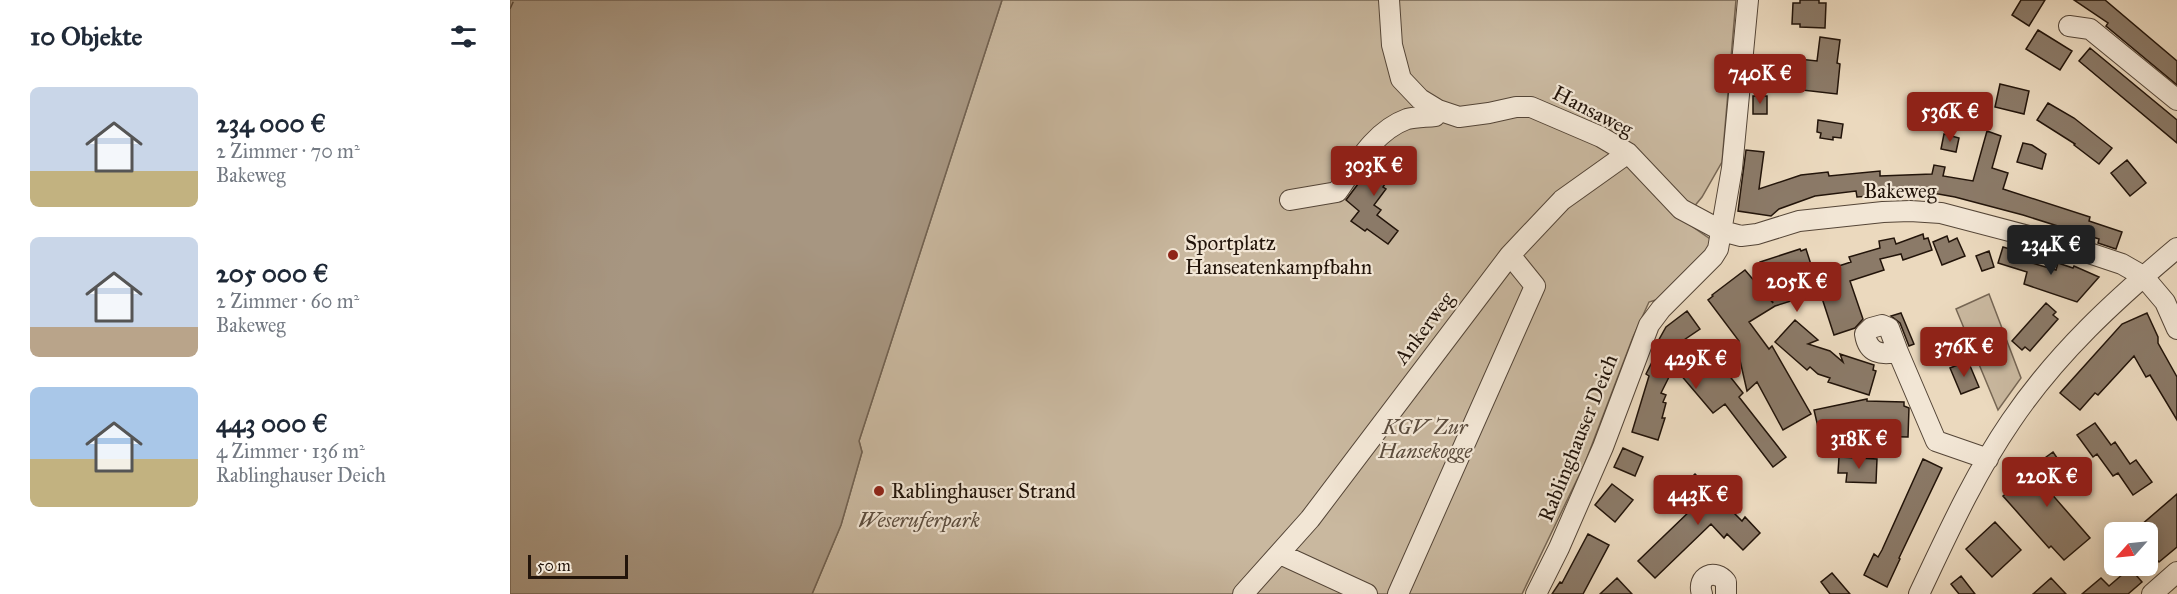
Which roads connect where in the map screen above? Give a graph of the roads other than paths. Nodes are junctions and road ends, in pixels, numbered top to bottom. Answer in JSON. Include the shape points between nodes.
{"nodes":[{"id":1,"x":1389,"y":0,"type":"edge"},
{"id":2,"x":1748,"y":0,"type":"edge"},
{"id":3,"x":2070,"y":26,"type":"dead end"},
{"id":4,"x":2177,"y":100,"type":"edge"},
{"id":5,"x":1438,"y":110,"type":"junction"},
{"id":6,"x":1628,"y":153,"type":"junction"},
{"id":7,"x":1290,"y":200,"type":"dead end"},
{"id":8,"x":1722,"y":231,"type":"junction"},
{"id":9,"x":2177,"y":248,"type":"edge"},
{"id":10,"x":1510,"y":255,"type":"junction"},
{"id":11,"x":2144,"y":276,"type":"junction"},
{"id":12,"x":2177,"y":329,"type":"edge"},
{"id":13,"x":1899,"y":352,"type":"dead end"},
{"id":14,"x":1988,"y":459,"type":"junction"},
{"id":15,"x":1280,"y":554,"type":"junction"},
{"id":16,"x":2177,"y":573,"type":"edge"},
{"id":17,"x":1243,"y":594,"type":"edge"},
{"id":18,"x":1367,"y":594,"type":"edge"},
{"id":19,"x":1398,"y":594,"type":"edge"},
{"id":20,"x":1536,"y":594,"type":"edge"},
{"id":21,"x":1702,"y":594,"type":"edge"},
{"id":22,"x":1726,"y":594,"type":"edge"},
{"id":23,"x":1918,"y":594,"type":"edge"},
{"id":24,"x":2152,"y":594,"type":"edge"}],
"edges":[{"from":1,"to":5,"type":"street","name":"Hansaweg","via":[[1392,45],[1401,79],[1420,99]]},
{"from":2,"to":8,"type":"street","name":"Rablinghauser Deich"},
{"from":3,"to":4,"type":"street","via":[[2090,29]]},
{"from":5,"to":6,"type":"street","name":"Hansaweg","via":[[1459,117],[1531,107]]},
{"from":5,"to":7,"type":"street","via":[[1435,116],[1408,119],[1389,129],[1372,144],[1337,192]]},
{"from":6,"to":8,"type":"street","name":"Hansaweg","via":[[1681,209]]},
{"from":6,"to":10,"type":"street","name":"Ankerweg","via":[[1562,200]]},
{"from":8,"to":11,"type":"street","name":"Bakeweg","via":[[1741,236],[1799,221],[1901,211],[1941,213],[2074,248]]},
{"from":8,"to":20,"type":"street","name":"Rablinghauser Deich","via":[[1713,257],[1649,325],[1603,447]]},
{"from":9,"to":11,"type":"street"},
{"from":10,"to":15,"type":"street","name":"Ankerweg"},
{"from":10,"to":19,"type":"street","via":[[1535,286]]},
{"from":11,"to":12,"type":"street","via":[[2165,302]]},
{"from":11,"to":14,"type":"street","via":[[2069,347],[2012,419]]},
{"from":13,"to":14,"type":"street","via":[[1936,441]]},
{"from":14,"to":23,"type":"street"},
{"from":15,"to":17,"type":"street","name":"Ankerweg"},
{"from":15,"to":18,"type":"street"},
{"from":16,"to":24,"type":"street"},
{"from":21,"to":22,"type":"street","via":[[1702,581],[1714,574],[1726,582]]}]}
